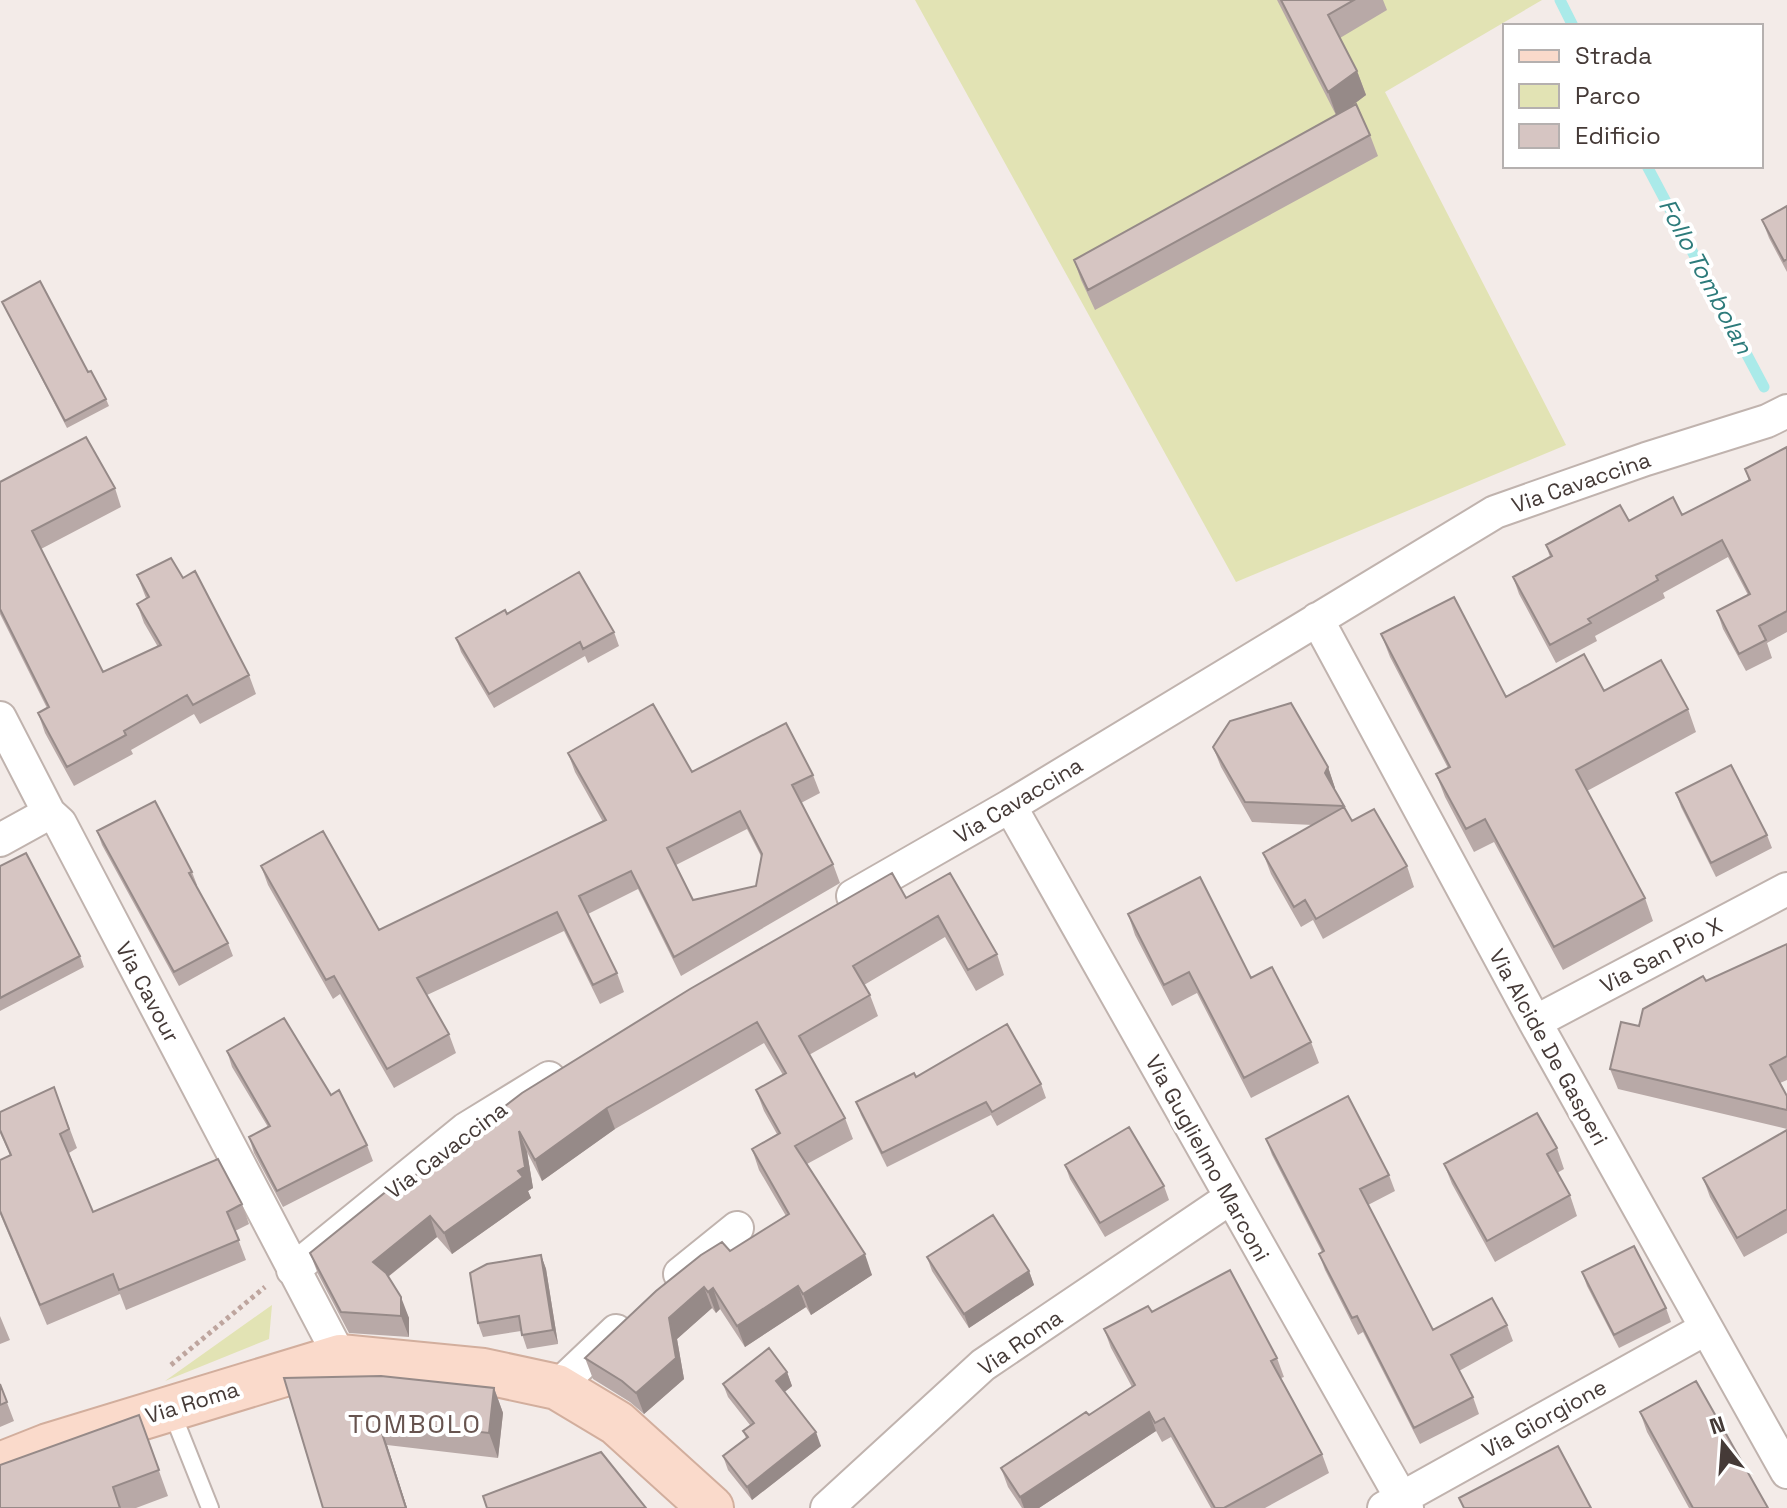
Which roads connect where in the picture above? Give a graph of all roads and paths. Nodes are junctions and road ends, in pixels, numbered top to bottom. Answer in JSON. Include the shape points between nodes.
{"nodes":[{"id":1,"x":1787,"y":411,"type":"edge"},
{"id":2,"x":1317,"y":619,"type":"junction"},
{"id":3,"x":0,"y":718,"type":"edge"},
{"id":4,"x":1010,"y":806,"type":"junction"},
{"id":5,"x":49,"y":813,"type":"junction"},
{"id":6,"x":0,"y":840,"type":"edge"},
{"id":7,"x":1787,"y":889,"type":"edge"},
{"id":8,"x":822,"y":914,"type":"edge"},
{"id":9,"x":1535,"y":1022,"type":"junction"},
{"id":10,"x":569,"y":1065,"type":"edge"},
{"id":11,"x":1230,"y":1198,"type":"junction"},
{"id":12,"x":737,"y":1228,"type":"dead end"},
{"id":13,"x":293,"y":1270,"type":"junction"},
{"id":14,"x":1705,"y":1329,"type":"junction"},
{"id":15,"x":340,"y":1357,"type":"junction"},
{"id":16,"x":169,"y":1366,"type":"dead end"},
{"id":17,"x":557,"y":1387,"type":"junction"},
{"id":18,"x":170,"y":1409,"type":"junction"},
{"id":19,"x":0,"y":1465,"type":"edge"},
{"id":20,"x":1787,"y":1472,"type":"edge"},
{"id":21,"x":1397,"y":1504,"type":"edge"},
{"id":22,"x":210,"y":1508,"type":"edge"},
{"id":23,"x":711,"y":1508,"type":"edge"},
{"id":24,"x":827,"y":1508,"type":"edge"}],
"edges":[{"from":1,"to":2,"type":"street","name":"Via Cavaccina","via":[[1495,512]]},
{"from":2,"to":4,"type":"street","name":"Via Cavaccina"},
{"from":2,"to":9,"type":"street","name":"Via Alcide De Gasperi"},
{"from":3,"to":5,"type":"street","name":"Via Cavour"},
{"from":4,"to":8,"type":"street","name":"Via Cavaccina"},
{"from":4,"to":11,"type":"street","name":"Via Guglielmo Marconi"},
{"from":5,"to":6,"type":"street"},
{"from":5,"to":13,"type":"street","name":"Via Cavour","via":[[60,823]]},
{"from":7,"to":9,"type":"street","name":"Via San Pio X"},
{"from":9,"to":14,"type":"street","name":"Via Alcide De Gasperi"},
{"from":10,"to":13,"type":"street","name":"Via Cavaccina","via":[[466,1129]]},
{"from":11,"to":21,"type":"street","name":"Via Guglielmo Marconi"},
{"from":11,"to":24,"type":"street","name":"Via Roma","via":[[983,1365]]},
{"from":12,"to":17,"type":"street","via":[[646,1303]]},
{"from":13,"to":15,"type":"street"},
{"from":13,"to":16,"type":"path"},
{"from":14,"to":20,"type":"street","name":"Via Alcide De Gasperi"},
{"from":14,"to":21,"type":"street","name":"Via Giorgione"},
{"from":15,"to":17,"type":"main road","name":"Via Roma","via":[[483,1371]]},
{"from":15,"to":18,"type":"main road","name":"Via Roma"},
{"from":17,"to":23,"type":"main road","name":"Via Roma","via":[[617,1423]]},
{"from":18,"to":19,"type":"main road","name":"Via Roma"},
{"from":18,"to":22,"type":"lane"}]}
